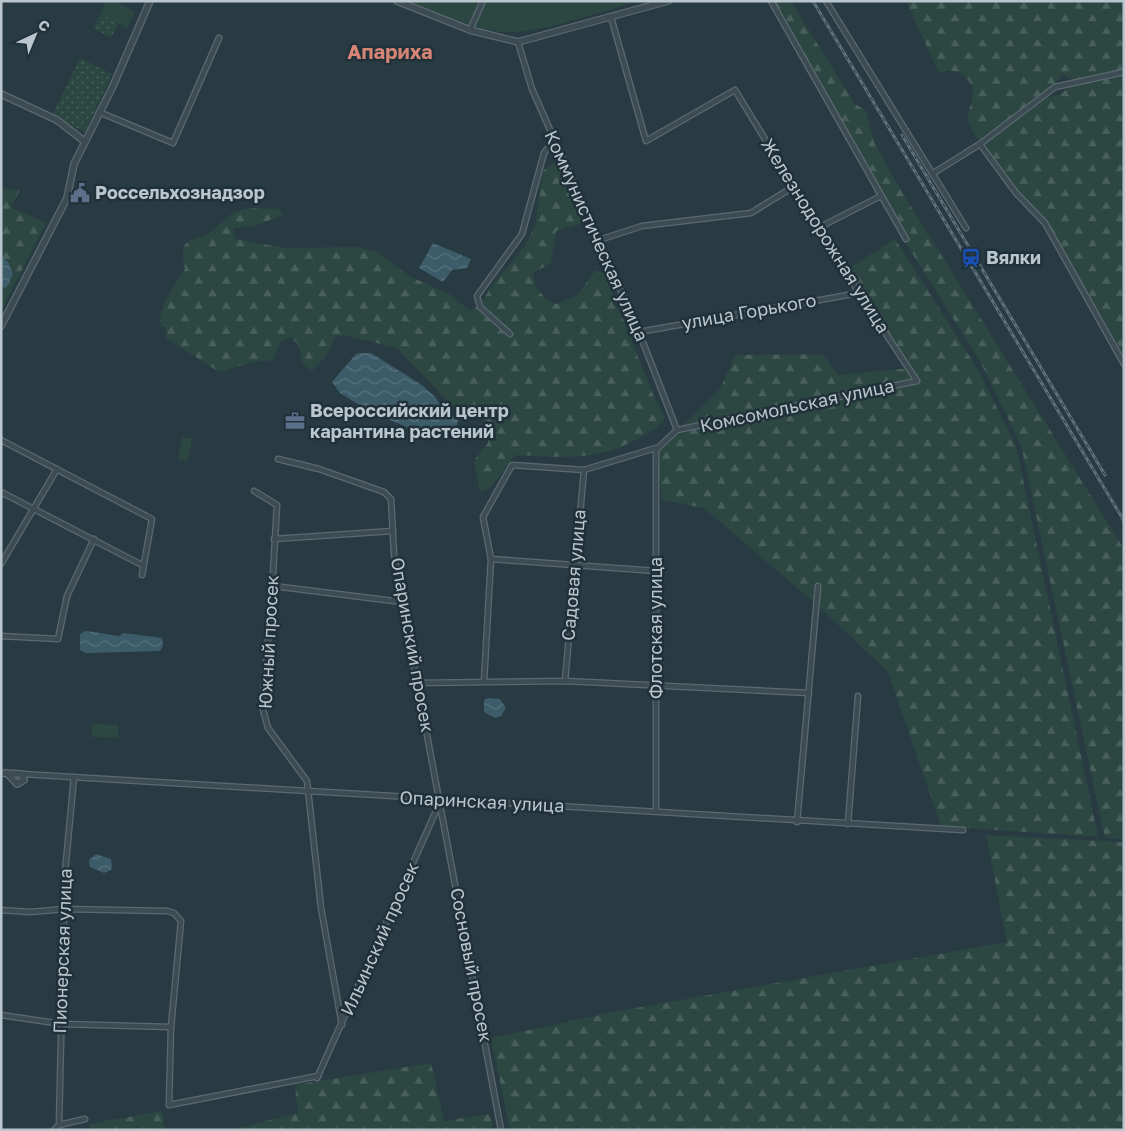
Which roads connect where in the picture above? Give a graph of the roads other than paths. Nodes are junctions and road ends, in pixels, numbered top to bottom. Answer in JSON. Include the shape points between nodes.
{"nodes":[{"id":1,"x":150,"y":1,"type":"edge"},
{"id":2,"x":397,"y":1,"type":"edge"},
{"id":3,"x":483,"y":1,"type":"edge"},
{"id":4,"x":668,"y":1,"type":"edge"},
{"id":5,"x":771,"y":1,"type":"edge"},
{"id":6,"x":826,"y":1,"type":"edge"},
{"id":7,"x":611,"y":18,"type":"junction"},
{"id":8,"x":470,"y":30,"type":"junction"},
{"id":9,"x":219,"y":38,"type":"dead end"},
{"id":10,"x":518,"y":42,"type":"junction"},
{"id":11,"x":1124,"y":72,"type":"edge"},
{"id":12,"x":1,"y":94,"type":"edge"},
{"id":13,"x":100,"y":112,"type":"junction"},
{"id":14,"x":84,"y":141,"type":"junction"},
{"id":15,"x":555,"y":144,"type":"junction"},
{"id":16,"x":980,"y":144,"type":"junction"},
{"id":17,"x":932,"y":174,"type":"junction"},
{"id":18,"x":793,"y":187,"type":"junction"},
{"id":19,"x":882,"y":196,"type":"junction"},
{"id":20,"x":818,"y":228,"type":"junction"},
{"id":21,"x":966,"y":228,"type":"dead end"},
{"id":22,"x":906,"y":239,"type":"dead end"},
{"id":23,"x":599,"y":240,"type":"junction"},
{"id":24,"x":858,"y":292,"type":"junction"},
{"id":25,"x":1,"y":326,"type":"edge"},
{"id":26,"x":639,"y":332,"type":"junction"},
{"id":27,"x":510,"y":334,"type":"dead end"},
{"id":28,"x":1124,"y":364,"type":"edge"},
{"id":29,"x":917,"y":381,"type":"joint"},
{"id":30,"x":677,"y":430,"type":"junction"},
{"id":31,"x":1,"y":440,"type":"edge"},
{"id":32,"x":659,"y":447,"type":"junction"},
{"id":33,"x":278,"y":459,"type":"dead end"},
{"id":34,"x":56,"y":469,"type":"junction"},
{"id":35,"x":584,"y":470,"type":"junction"},
{"id":36,"x":254,"y":491,"type":"dead end"},
{"id":37,"x":1,"y":492,"type":"edge"},
{"id":38,"x":34,"y":509,"type":"junction"},
{"id":39,"x":393,"y":531,"type":"junction"},
{"id":40,"x":94,"y":539,"type":"junction"},
{"id":41,"x":274,"y":539,"type":"junction"},
{"id":42,"x":492,"y":559,"type":"junction"},
{"id":43,"x":1,"y":564,"type":"edge"},
{"id":44,"x":142,"y":564,"type":"junction"},
{"id":45,"x":574,"y":565,"type":"junction"},
{"id":46,"x":656,"y":571,"type":"junction"},
{"id":47,"x":142,"y":575,"type":"dead end"},
{"id":48,"x":273,"y":586,"type":"junction"},
{"id":49,"x":818,"y":586,"type":"dead end"},
{"id":50,"x":402,"y":602,"type":"junction"},
{"id":51,"x":1,"y":636,"type":"edge"},
{"id":52,"x":484,"y":681,"type":"junction"},
{"id":53,"x":565,"y":682,"type":"junction"},
{"id":54,"x":419,"y":683,"type":"junction"},
{"id":55,"x":655,"y":686,"type":"junction"},
{"id":56,"x":809,"y":693,"type":"junction"},
{"id":57,"x":858,"y":696,"type":"dead end"},
{"id":58,"x":4,"y":773,"type":"edge"},
{"id":59,"x":22,"y":774,"type":"junction"},
{"id":60,"x":74,"y":777,"type":"junction"},
{"id":61,"x":307,"y":792,"type":"junction"},
{"id":62,"x":440,"y":800,"type":"junction"},
{"id":63,"x":656,"y":811,"type":"junction"},
{"id":64,"x":797,"y":822,"type":"junction"},
{"id":65,"x":848,"y":824,"type":"junction"},
{"id":66,"x":963,"y":830,"type":"dead end"},
{"id":67,"x":64,"y":909,"type":"junction"},
{"id":68,"x":1,"y":910,"type":"edge"},
{"id":69,"x":1,"y":1015,"type":"edge"},
{"id":70,"x":62,"y":1024,"type":"junction"},
{"id":71,"x":342,"y":1025,"type":"junction"},
{"id":72,"x":171,"y":1027,"type":"junction"},
{"id":73,"x":85,"y":1119,"type":"dead end"},
{"id":74,"x":59,"y":1125,"type":"junction"},
{"id":75,"x":54,"y":1130,"type":"edge"},
{"id":76,"x":501,"y":1130,"type":"edge"}],
"edges":[{"from":1,"to":13,"type":"street"},
{"from":2,"to":8,"type":"street"},
{"from":3,"to":8,"type":"street"},
{"from":4,"to":7,"type":"street"},
{"from":5,"to":19,"type":"street"},
{"from":6,"to":17,"type":"street"},
{"from":7,"to":10,"type":"street"},
{"from":7,"to":18,"type":"street","name":"Железнодорожная улица","via":[[646,141],[735,90]]},
{"from":8,"to":10,"type":"street"},
{"from":9,"to":13,"type":"street","via":[[174,143]]},
{"from":10,"to":15,"type":"street","name":"Коммунистическая улица","via":[[532,89]]},
{"from":11,"to":16,"type":"street","via":[[1055,87]]},
{"from":12,"to":14,"type":"street","via":[[57,120]]},
{"from":13,"to":14,"type":"street"},
{"from":14,"to":25,"type":"street","via":[[72,169],[67,198]]},
{"from":15,"to":23,"type":"street","name":"Коммунистическая улица"},
{"from":15,"to":27,"type":"street","via":[[544,153],[522,234],[477,296],[480,307]]},
{"from":16,"to":17,"type":"street"},
{"from":16,"to":28,"type":"street","via":[[1016,193],[1045,224]]},
{"from":17,"to":21,"type":"street"},
{"from":18,"to":20,"type":"street","name":"Железнодорожная улица"},
{"from":18,"to":23,"type":"street","via":[[751,213],[642,226]]},
{"from":19,"to":20,"type":"street"},
{"from":19,"to":22,"type":"street"},
{"from":20,"to":24,"type":"street","name":"Железнодорожная улица"},
{"from":23,"to":26,"type":"street","name":"Коммунистическая улица"},
{"from":24,"to":26,"type":"street","name":"улица Горького"},
{"from":24,"to":29,"type":"street","name":"Железнодорожная улица"},
{"from":26,"to":30,"type":"street","name":"Коммунистическая улица"},
{"from":29,"to":30,"type":"street","name":"Комсомольская улица"},
{"from":30,"to":32,"type":"street"},
{"from":31,"to":34,"type":"street"},
{"from":32,"to":35,"type":"street"},
{"from":32,"to":46,"type":"street","name":"Флотская улица","via":[[656,451]]},
{"from":33,"to":39,"type":"street","name":"Опаринский просек","via":[[319,469],[384,492],[391,500]]},
{"from":34,"to":38,"type":"street"},
{"from":34,"to":44,"type":"street","via":[[152,519]]},
{"from":35,"to":42,"type":"street","via":[[512,465],[484,517]]},
{"from":35,"to":45,"type":"street","name":"Садовая улица"},
{"from":36,"to":41,"type":"street","name":"Южный просек","via":[[277,505]]},
{"from":37,"to":38,"type":"street"},
{"from":38,"to":40,"type":"street"},
{"from":38,"to":43,"type":"street"},
{"from":39,"to":41,"type":"street"},
{"from":39,"to":50,"type":"street","name":"Опаринский просек"},
{"from":40,"to":44,"type":"street"},
{"from":40,"to":51,"type":"street","via":[[67,596],[58,639]]},
{"from":41,"to":48,"type":"street","name":"Южный просек"},
{"from":42,"to":45,"type":"street"},
{"from":42,"to":52,"type":"street"},
{"from":44,"to":47,"type":"street"},
{"from":45,"to":46,"type":"street"},
{"from":45,"to":53,"type":"street","name":"Садовая улица"},
{"from":46,"to":55,"type":"street","name":"Флотская улица"},
{"from":48,"to":50,"type":"street"},
{"from":48,"to":61,"type":"street","name":"Южный просек","via":[[262,706],[268,728],[307,781]]},
{"from":49,"to":56,"type":"street"},
{"from":50,"to":54,"type":"street","name":"Опаринский просек"},
{"from":52,"to":53,"type":"street"},
{"from":52,"to":54,"type":"street"},
{"from":53,"to":55,"type":"street"},
{"from":54,"to":62,"type":"street","name":"Опаринский просек"},
{"from":55,"to":56,"type":"street"},
{"from":55,"to":63,"type":"street","name":"Флотская улица"},
{"from":56,"to":64,"type":"street"},
{"from":57,"to":65,"type":"street"},
{"from":58,"to":59,"type":"street","name":"Опаринская улица"},
{"from":58,"to":59,"type":"street","via":[[20,784],[24,780]]},
{"from":59,"to":60,"type":"street","name":"Опаринская улица"},
{"from":60,"to":61,"type":"street","name":"Опаринская улица"},
{"from":60,"to":67,"type":"street","name":"Пионерская улица"},
{"from":61,"to":62,"type":"street","name":"Опаринская улица"},
{"from":61,"to":71,"type":"street","name":"Южный просек","via":[[321,908]]},
{"from":62,"to":63,"type":"street","name":"Опаринская улица"},
{"from":62,"to":71,"type":"street","name":"Ильинский просек"},
{"from":62,"to":76,"type":"street","name":"Сосновый просек"},
{"from":63,"to":64,"type":"street","name":"Опаринская улица"},
{"from":64,"to":65,"type":"street","name":"Опаринская улица"},
{"from":65,"to":66,"type":"street","name":"Опаринская улица"},
{"from":67,"to":68,"type":"street"},
{"from":67,"to":70,"type":"street","name":"Пионерская улица"},
{"from":67,"to":72,"type":"street","via":[[174,913],[181,921]]},
{"from":69,"to":70,"type":"street"},
{"from":70,"to":72,"type":"street"},
{"from":70,"to":74,"type":"street","name":"Пионерская улица"},
{"from":71,"to":72,"type":"street","name":"Ильинский просек","via":[[318,1077],[169,1105]]},
{"from":73,"to":74,"type":"street"},
{"from":74,"to":75,"type":"street"}]}
